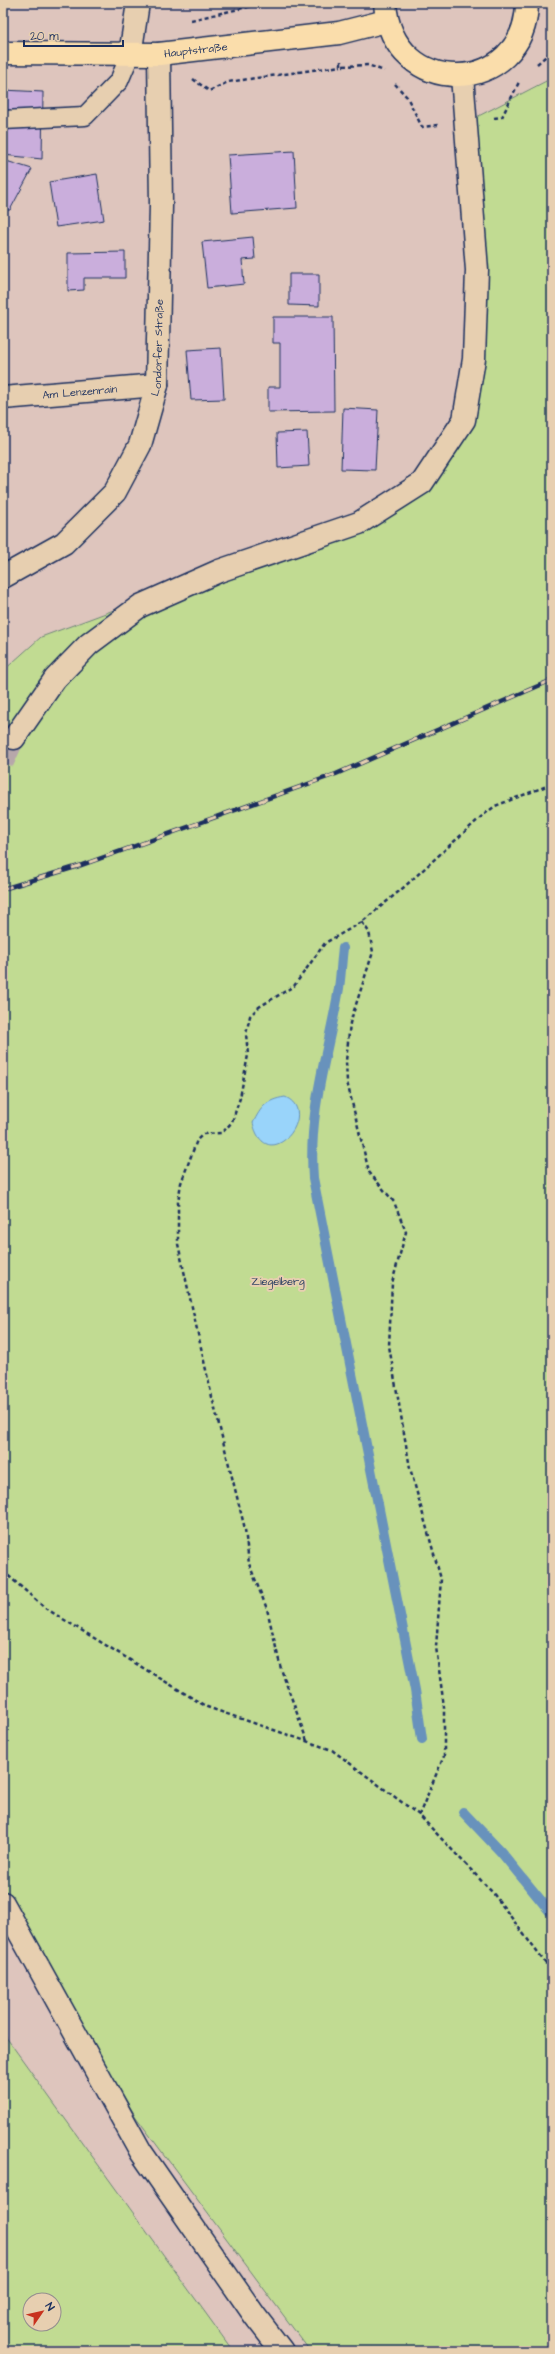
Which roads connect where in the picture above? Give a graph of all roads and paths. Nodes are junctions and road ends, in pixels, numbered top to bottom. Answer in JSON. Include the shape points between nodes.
{"nodes":[{"id":1,"x":138,"y":3,"type":"edge"},
{"id":2,"x":527,"y":3,"type":"edge"},
{"id":3,"x":386,"y":12,"type":"edge"},
{"id":4,"x":3,"y":53,"type":"edge"},
{"id":5,"x":159,"y":54,"type":"junction"},
{"id":6,"x":130,"y":55,"type":"junction"},
{"id":7,"x":462,"y":76,"type":"junction"},
{"id":8,"x":3,"y":120,"type":"edge"},
{"id":9,"x":156,"y":385,"type":"junction"},
{"id":10,"x":3,"y":398,"type":"edge"},
{"id":11,"x":3,"y":577,"type":"edge"},
{"id":12,"x":14,"y":738,"type":"tunnel mouth"},
{"id":13,"x":552,"y":784,"type":"edge"},
{"id":14,"x":362,"y":922,"type":"junction"},
{"id":15,"x":3,"y":1571,"type":"edge"},
{"id":16,"x":307,"y":1741,"type":"junction"},
{"id":17,"x":419,"y":1815,"type":"junction"},
{"id":18,"x":3,"y":1903,"type":"edge"},
{"id":19,"x":552,"y":1972,"type":"edge"},
{"id":20,"x":282,"y":2351,"type":"edge"}],
"edges":[{"from":1,"to":6,"type":"street"},
{"from":2,"to":7,"type":"main road","via":[[526,17],[519,39],[505,57],[485,70]]},
{"from":3,"to":5,"type":"main road","name":"Hauptstraße","via":[[339,33]]},
{"from":3,"to":7,"type":"main road","via":[[394,40],[407,56],[442,75]]},
{"from":4,"to":6,"type":"main road","name":"Hauptstraße"},
{"from":5,"to":6,"type":"main road","name":"Hauptstraße"},
{"from":5,"to":9,"type":"street","name":"Londorfer Straße","via":[[161,205]]},
{"from":6,"to":8,"type":"lane","via":[[119,81],[85,116]]},
{"from":7,"to":12,"type":"street","via":[[477,270],[474,359],[464,420],[422,483],[359,522],[219,571],[140,606],[89,644],[55,679]]},
{"from":9,"to":10,"type":"street","name":"Am Lenzenrain"},
{"from":9,"to":11,"type":"street","name":"Londorfer Straße","via":[[140,446],[115,492],[64,543]]},
{"from":13,"to":14,"type":"path","via":[[495,806],[481,816]]},
{"from":14,"to":16,"type":"path","via":[[325,943],[294,986],[259,1007],[250,1016],[246,1034],[248,1055],[240,1098],[232,1122],[222,1133],[203,1134],[197,1140],[181,1183],[178,1202],[178,1244],[245,1529],[249,1564],[267,1609],[281,1668]]},
{"from":14,"to":17,"type":"path","via":[[369,932],[373,952],[350,1023],[346,1061],[347,1082],[369,1172],[394,1202],[406,1232],[392,1283],[389,1346],[410,1468],[440,1579],[436,1647],[444,1707],[444,1756]]},
{"from":15,"to":16,"type":"path","via":[[45,1608],[208,1707]]},
{"from":16,"to":17,"type":"path","via":[[332,1750]]},
{"from":17,"to":19,"type":"path","via":[[493,1893]]},
{"from":18,"to":20,"type":"street","via":[[141,2152]]}]}
